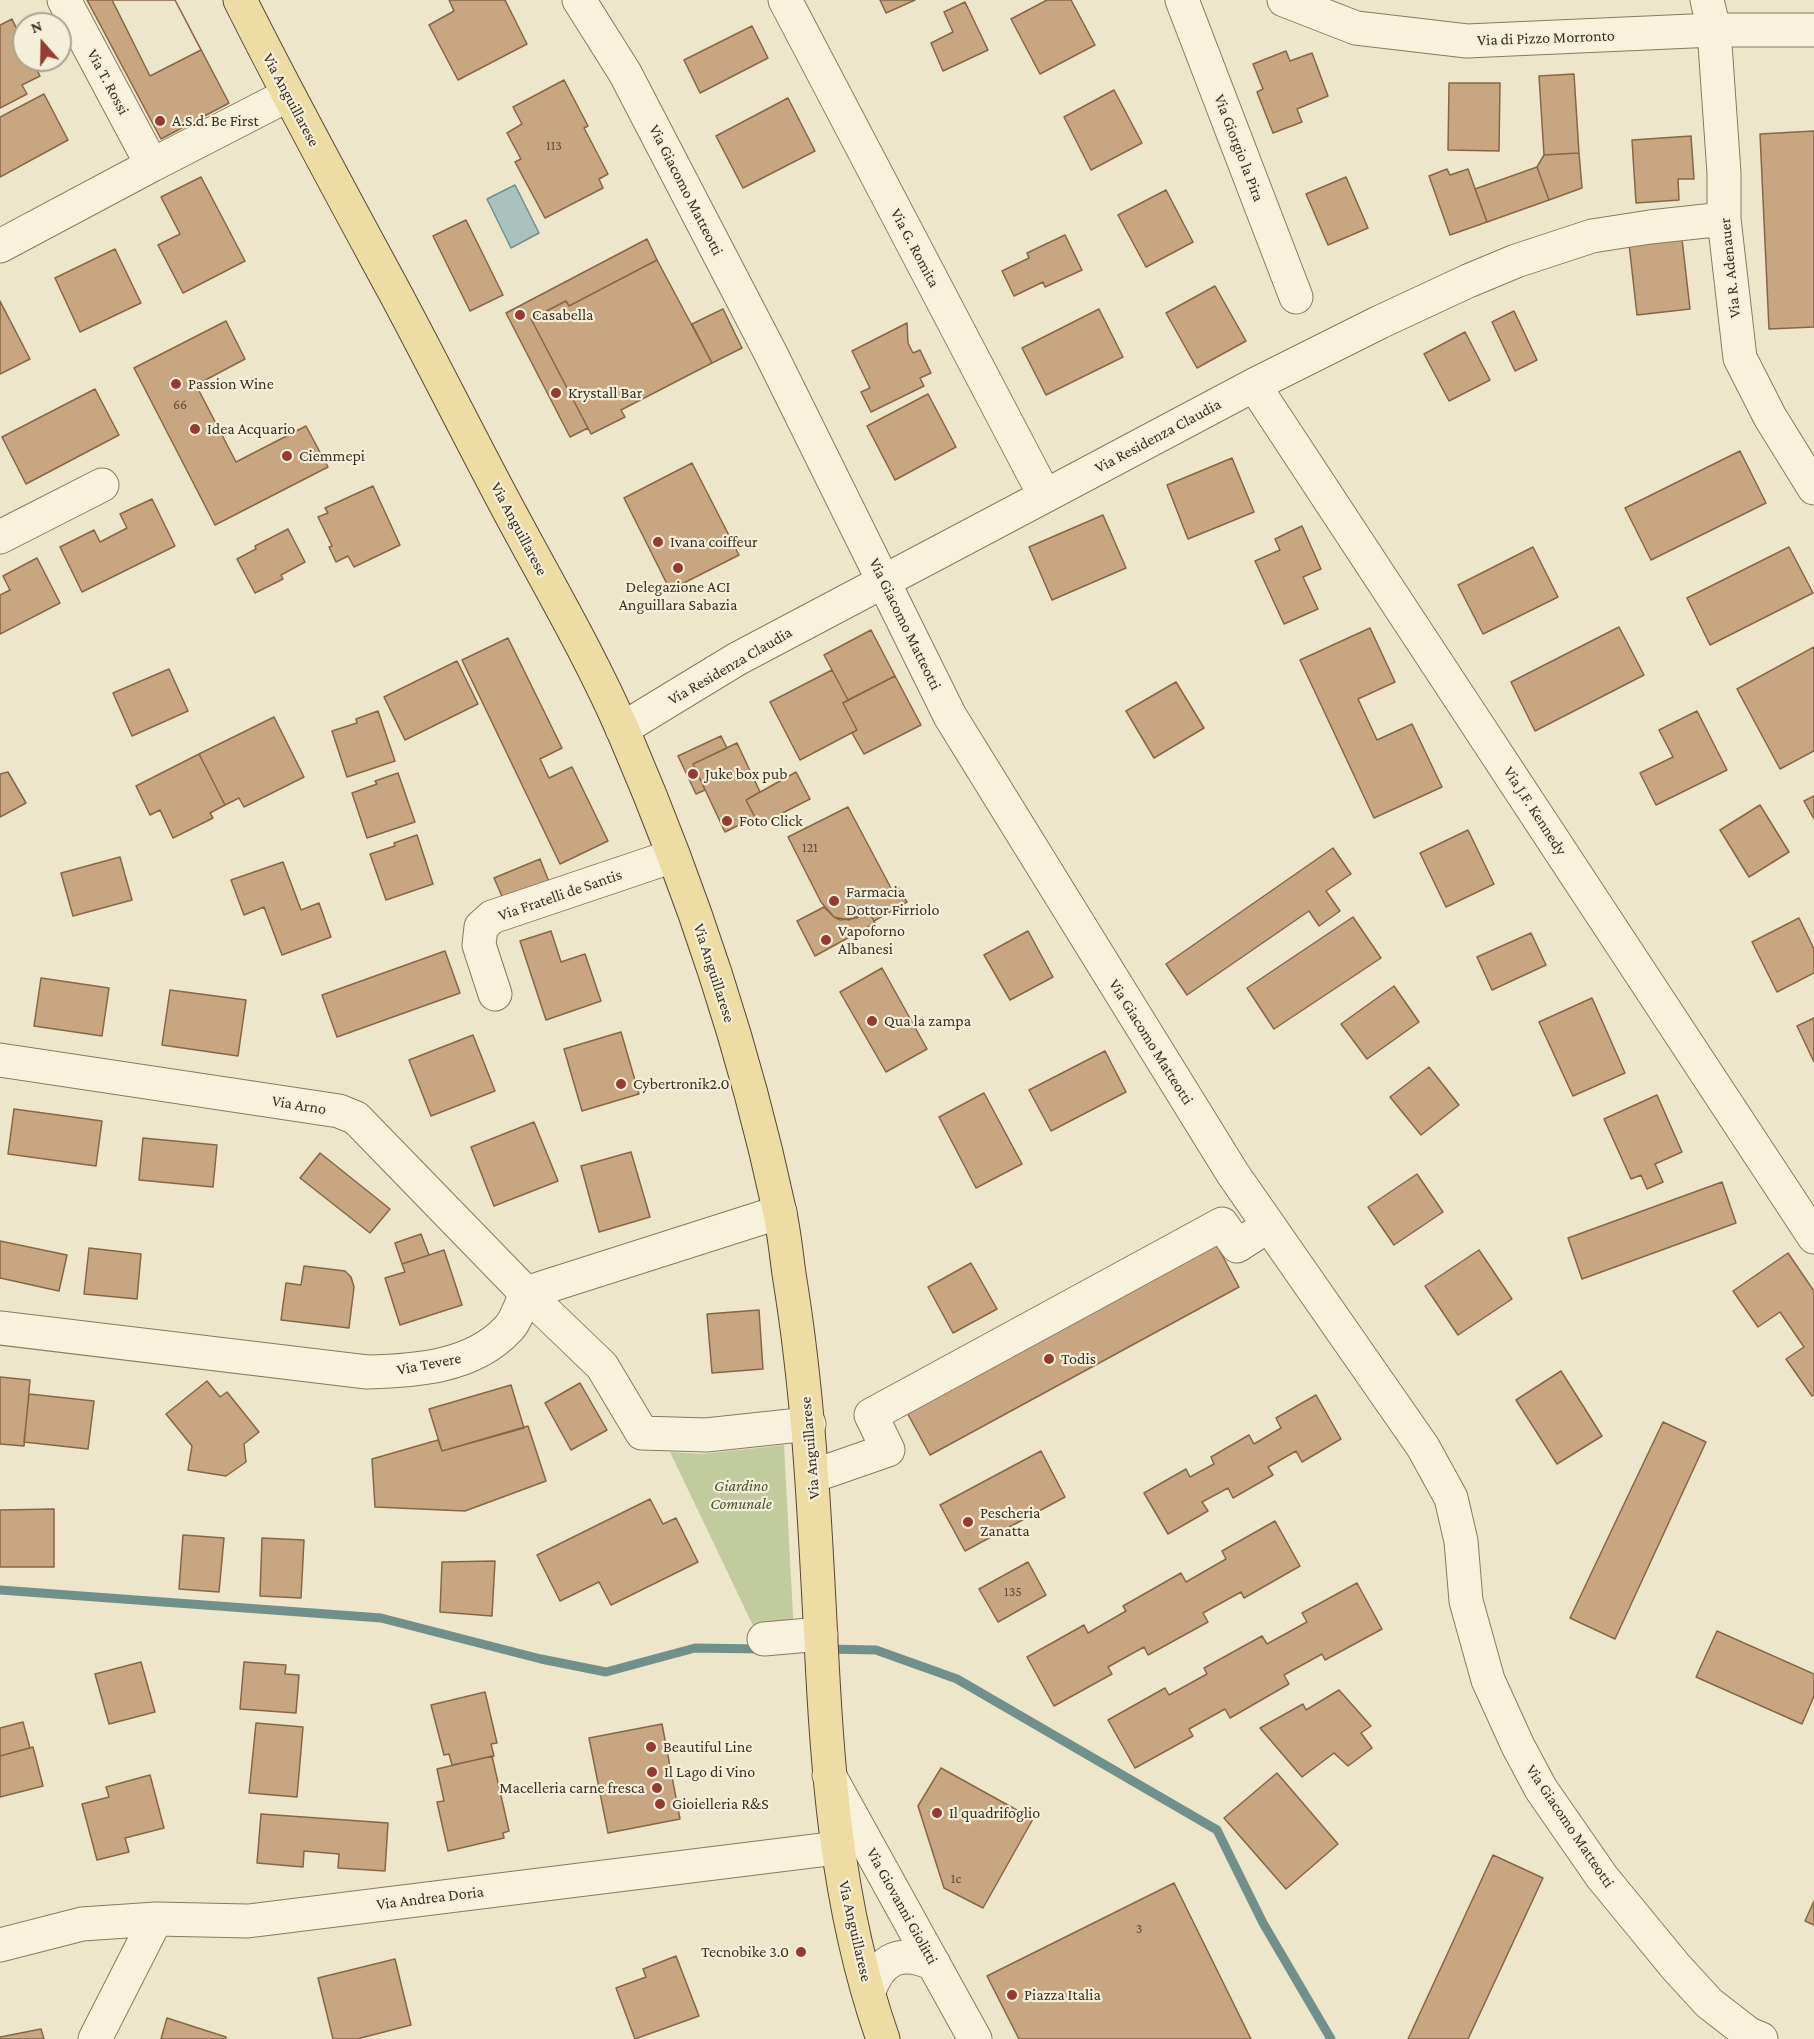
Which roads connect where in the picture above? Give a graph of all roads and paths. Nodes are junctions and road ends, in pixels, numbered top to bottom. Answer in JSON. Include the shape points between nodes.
{"nodes":[{"id":1,"x":64,"y":0,"type":"edge"},
{"id":2,"x":240,"y":0,"type":"edge"},
{"id":3,"x":579,"y":0,"type":"edge"},
{"id":4,"x":785,"y":0,"type":"edge"},
{"id":5,"x":1182,"y":0,"type":"edge"},
{"id":6,"x":1284,"y":0,"type":"edge"},
{"id":7,"x":1711,"y":15,"type":"edge"},
{"id":8,"x":1814,"y":30,"type":"edge"},
{"id":9,"x":288,"y":95,"type":"junction"},
{"id":10,"x":152,"y":165,"type":"junction"},
{"id":11,"x":1724,"y":219,"type":"junction"},
{"id":12,"x":0,"y":246,"type":"edge"},
{"id":13,"x":1296,"y":297,"type":"dead end"},
{"id":14,"x":1254,"y":385,"type":"junction"},
{"id":15,"x":102,"y":485,"type":"dead end"},
{"id":16,"x":1814,"y":488,"type":"edge"},
{"id":17,"x":1045,"y":496,"type":"junction"},
{"id":18,"x":0,"y":537,"type":"edge"},
{"id":19,"x":884,"y":581,"type":"junction"},
{"id":20,"x":622,"y":729,"type":"junction"},
{"id":21,"x":673,"y":856,"type":"junction"},
{"id":22,"x":495,"y":994,"type":"dead end"},
{"id":23,"x":0,"y":1060,"type":"edge"},
{"id":24,"x":780,"y":1212,"type":"junction"},
{"id":25,"x":1268,"y":1226,"type":"junction"},
{"id":26,"x":1814,"y":1237,"type":"edge"},
{"id":27,"x":526,"y":1293,"type":"junction"},
{"id":28,"x":0,"y":1328,"type":"edge"},
{"id":29,"x":809,"y":1424,"type":"junction"},
{"id":30,"x":813,"y":1476,"type":"junction"},
{"id":31,"x":820,"y":1634,"type":"junction"},
{"id":32,"x":764,"y":1640,"type":"dead end"},
{"id":33,"x":828,"y":1774,"type":"junction"},
{"id":34,"x":837,"y":1848,"type":"junction"},
{"id":35,"x":156,"y":1919,"type":"junction"},
{"id":36,"x":0,"y":1945,"type":"edge"},
{"id":37,"x":933,"y":1964,"type":"junction"},
{"id":38,"x":869,"y":1991,"type":"junction"},
{"id":39,"x":95,"y":2039,"type":"edge"},
{"id":40,"x":883,"y":2039,"type":"edge"},
{"id":41,"x":975,"y":2039,"type":"edge"},
{"id":42,"x":1761,"y":2039,"type":"edge"}],
"edges":[{"from":1,"to":10,"type":"street","name":"Via T. Rossi"},
{"from":2,"to":9,"type":"main road","name":"Via Anguillarese"},
{"from":3,"to":19,"type":"street","name":"Via Giacomo Matteotti","via":[[625,73]]},
{"from":4,"to":17,"type":"street","name":"Via G. Romita"},
{"from":5,"to":13,"type":"street","name":"Via Giorgio la Pira"},
{"from":6,"to":7,"type":"street","name":"Via di Pizzo Morronto","via":[[1356,28],[1467,41]]},
{"from":7,"to":8,"type":"street","name":"Via di Pizzo Morronto"},
{"from":7,"to":11,"type":"street","name":"Via R. Adenauer"},
{"from":9,"to":10,"type":"street"},
{"from":9,"to":20,"type":"main road","name":"Via Anguillarese","via":[[577,637]]},
{"from":10,"to":12,"type":"street"},
{"from":11,"to":14,"type":"street","name":"Via Residenza Claudia","via":[[1592,236],[1516,261],[1380,322]]},
{"from":11,"to":16,"type":"street","name":"Via R. Adenauer","via":[[1740,358],[1770,417]]},
{"from":14,"to":17,"type":"street","name":"Via Residenza Claudia"},
{"from":14,"to":26,"type":"street","name":"Via J.F. Kennedy"},
{"from":15,"to":18,"type":"street"},
{"from":17,"to":19,"type":"street","name":"Via Residenza Claudia"},
{"from":19,"to":20,"type":"street","name":"Via Residenza Claudia","via":[[737,659]]},
{"from":19,"to":25,"type":"street","name":"Via Giacomo Matteotti","via":[[950,716]]},
{"from":20,"to":21,"type":"main road","name":"Via Anguillarese"},
{"from":21,"to":22,"type":"street","name":"Via Fratelli de Santis","via":[[492,917],[481,927],[479,945]]},
{"from":21,"to":24,"type":"main road","name":"Via Anguillarese","via":[[707,948],[747,1079]]},
{"from":23,"to":27,"type":"street","name":"Via Arno","via":[[339,1111],[356,1118]]},
{"from":24,"to":27,"type":"street"},
{"from":24,"to":29,"type":"main road","name":"Via Anguillarese"},
{"from":25,"to":30,"type":"street","via":[[1237,1246],[1222,1224],[871,1415],[888,1450]]},
{"from":25,"to":42,"type":"street","name":"Via Giacomo Matteotti","via":[[1423,1447],[1451,1498],[1461,1540],[1466,1601],[1488,1680],[1541,1789],[1602,1877],[1676,1967],[1709,2003]]},
{"from":27,"to":28,"type":"street","name":"Via Tevere","via":[[509,1329],[479,1352],[403,1372],[367,1372]]},
{"from":27,"to":29,"type":"street","name":"Via Arno","via":[[602,1366],[642,1433],[706,1435]]},
{"from":29,"to":30,"type":"main road","name":"Via Anguillarese"},
{"from":30,"to":31,"type":"main road","name":"Via Anguillarese"},
{"from":31,"to":32,"type":"street"},
{"from":31,"to":33,"type":"main road","name":"Via Anguillarese"},
{"from":33,"to":34,"type":"main road","name":"Via Anguillarese"},
{"from":33,"to":37,"type":"street","name":"Via Giovanni Giolitti"},
{"from":34,"to":35,"type":"street","name":"Via Andrea Doria","via":[[248,1921]]},
{"from":34,"to":38,"type":"main road","name":"Via Anguillarese"},
{"from":35,"to":36,"type":"street","name":"Via Andrea Doria","via":[[82,1924]]},
{"from":35,"to":39,"type":"street"},
{"from":37,"to":38,"type":"street","via":[[917,1956],[893,1959],[874,1976]]},
{"from":37,"to":41,"type":"street","name":"Via Giovanni Giolitti"},
{"from":38,"to":40,"type":"main road","name":"Via Anguillarese"}]}
